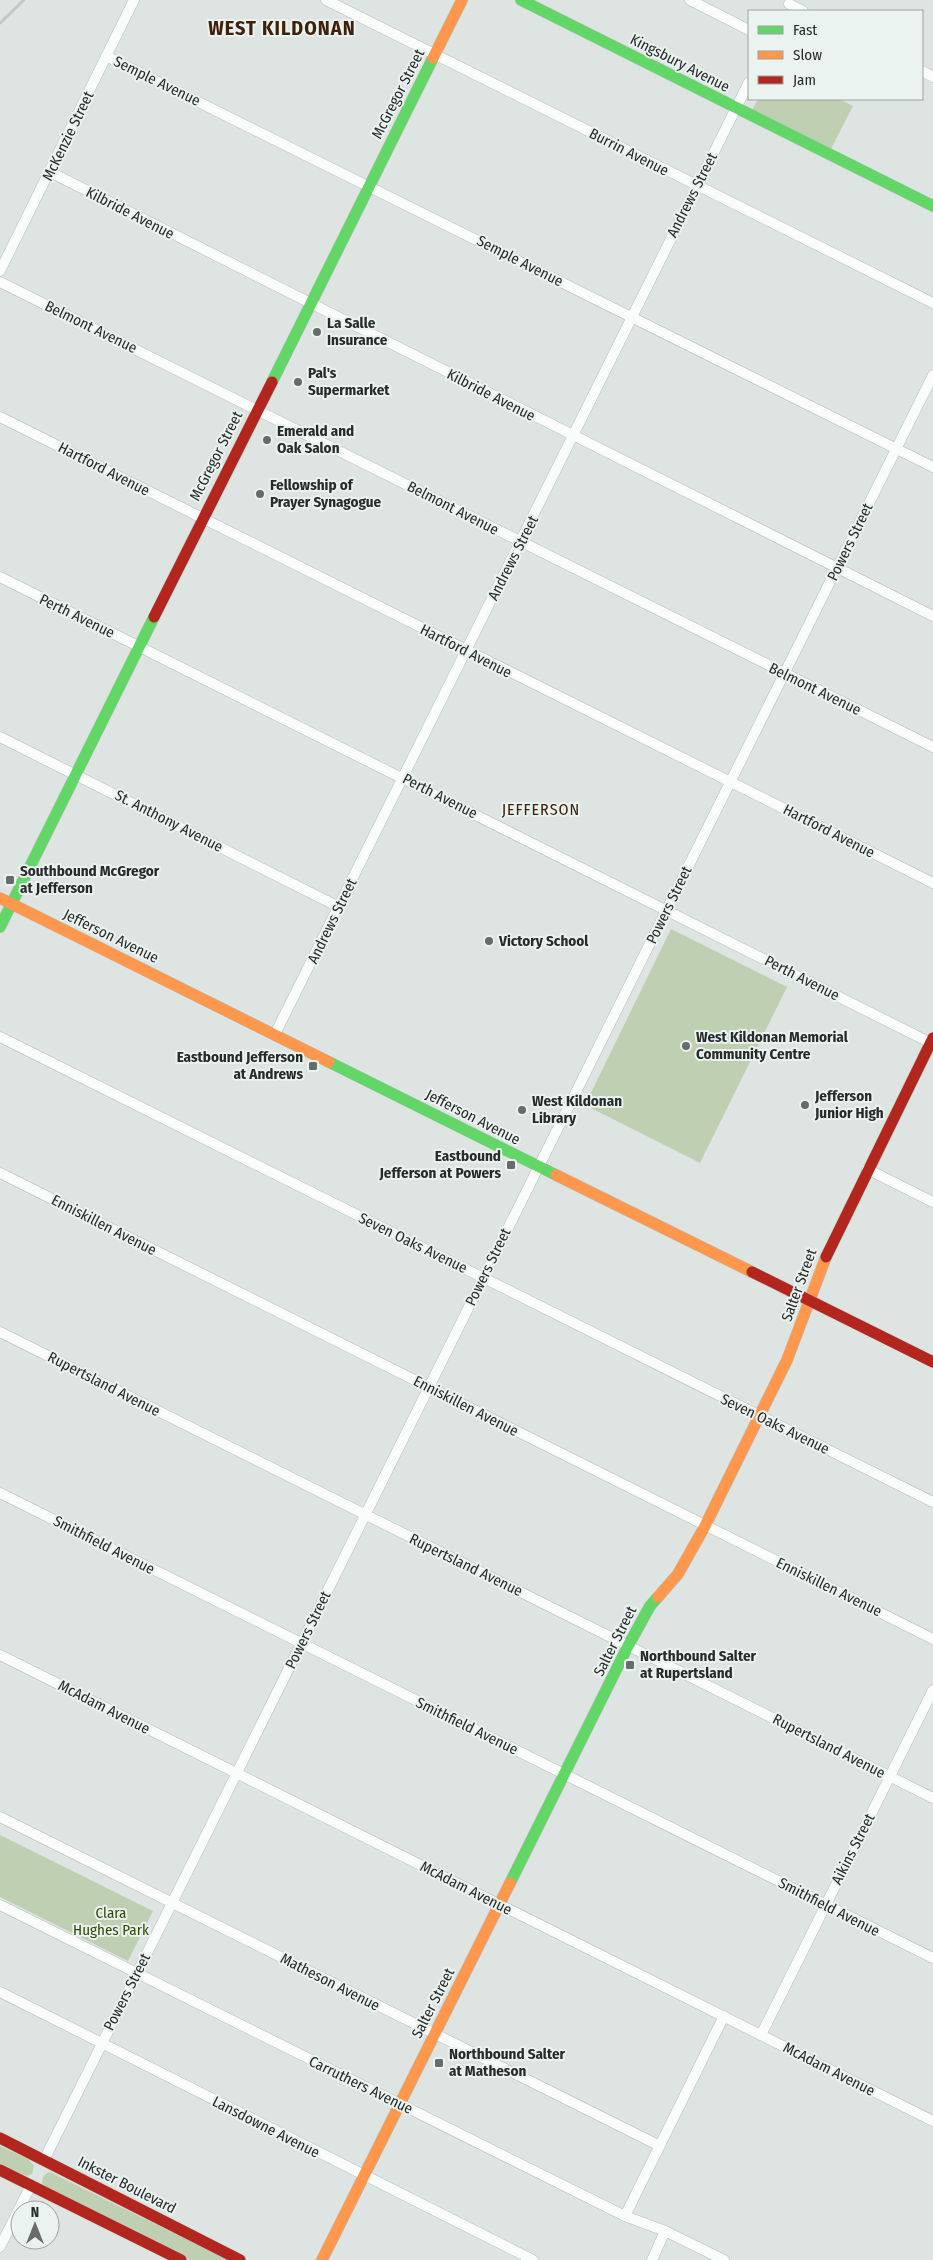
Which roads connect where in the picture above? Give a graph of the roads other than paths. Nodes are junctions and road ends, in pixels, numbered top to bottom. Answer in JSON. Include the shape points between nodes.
{"nodes":[{"id":1,"x":134,"y":0,"type":"edge"},
{"id":2,"x":326,"y":0,"type":"edge"},
{"id":3,"x":462,"y":0,"type":"edge"},
{"id":4,"x":522,"y":0,"type":"edge"},
{"id":5,"x":690,"y":0,"type":"edge"},
{"id":6,"x":788,"y":5,"type":"edge"},
{"id":7,"x":800,"y":10,"type":"edge"},
{"id":8,"x":748,"y":29,"type":"edge"},
{"id":9,"x":434,"y":54,"type":"junction"},
{"id":10,"x":106,"y":56,"type":"junction"},
{"id":11,"x":748,"y":84,"type":"edge"},
{"id":12,"x":736,"y":108,"type":"junction"},
{"id":13,"x":50,"y":172,"type":"junction"},
{"id":14,"x":368,"y":186,"type":"junction"},
{"id":15,"x":697,"y":186,"type":"junction"},
{"id":16,"x":933,"y":206,"type":"edge"},
{"id":17,"x":0,"y":271,"type":"edge"},
{"id":18,"x":0,"y":282,"type":"edge"},
{"id":19,"x":933,"y":303,"type":"edge"},
{"id":20,"x":310,"y":304,"type":"junction"},
{"id":21,"x":632,"y":318,"type":"junction"},
{"id":22,"x":933,"y":375,"type":"edge"},
{"id":23,"x":256,"y":410,"type":"junction"},
{"id":24,"x":0,"y":417,"type":"edge"},
{"id":25,"x":574,"y":436,"type":"junction"},
{"id":26,"x":896,"y":448,"type":"junction"},
{"id":27,"x":933,"y":467,"type":"edge"},
{"id":28,"x":202,"y":519,"type":"junction"},
{"id":29,"x":521,"y":542,"type":"junction"},
{"id":30,"x":837,"y":568,"type":"junction"},
{"id":31,"x":0,"y":577,"type":"edge"},
{"id":32,"x":933,"y":616,"type":"edge"},
{"id":33,"x":139,"y":646,"type":"junction"},
{"id":34,"x":467,"y":652,"type":"junction"},
{"id":35,"x":784,"y":674,"type":"junction"},
{"id":36,"x":0,"y":737,"type":"edge"},
{"id":37,"x":933,"y":747,"type":"edge"},
{"id":38,"x":75,"y":774,"type":"junction"},
{"id":39,"x":403,"y":778,"type":"junction"},
{"id":40,"x":730,"y":781,"type":"junction"},
{"id":41,"x":933,"y":883,"type":"edge"},
{"id":42,"x":0,"y":898,"type":"edge"},
{"id":43,"x":12,"y":904,"type":"junction"},
{"id":44,"x":339,"y":906,"type":"junction"},
{"id":45,"x":666,"y":910,"type":"junction"},
{"id":46,"x":0,"y":927,"type":"edge"},
{"id":47,"x":275,"y":1034,"type":"junction"},
{"id":48,"x":0,"y":1037,"type":"edge"},
{"id":49,"x":932,"y":1041,"type":"edge"},
{"id":50,"x":539,"y":1166,"type":"junction"},
{"id":51,"x":868,"y":1168,"type":"junction"},
{"id":52,"x":0,"y":1173,"type":"edge"},
{"id":53,"x":933,"y":1202,"type":"edge"},
{"id":54,"x":483,"y":1278,"type":"junction"},
{"id":55,"x":808,"y":1299,"type":"junction"},
{"id":56,"x":0,"y":1332,"type":"edge"},
{"id":57,"x":933,"y":1362,"type":"edge"},
{"id":58,"x":428,"y":1387,"type":"junction"},
{"id":59,"x":759,"y":1416,"type":"junction"},
{"id":60,"x":0,"y":1493,"type":"edge"},
{"id":61,"x":933,"y":1502,"type":"edge"},
{"id":62,"x":365,"y":1515,"type":"junction"},
{"id":63,"x":705,"y":1526,"type":"junction"},
{"id":64,"x":933,"y":1639,"type":"edge"},
{"id":65,"x":301,"y":1644,"type":"junction"},
{"id":66,"x":628,"y":1646,"type":"junction"},
{"id":67,"x":0,"y":1655,"type":"edge"},
{"id":68,"x":933,"y":1690,"type":"edge"},
{"id":69,"x":236,"y":1773,"type":"junction"},
{"id":70,"x":564,"y":1774,"type":"junction"},
{"id":71,"x":890,"y":1776,"type":"junction"},
{"id":72,"x":933,"y":1798,"type":"edge"},
{"id":73,"x":0,"y":1818,"type":"edge"},
{"id":74,"x":172,"y":1903,"type":"junction"},
{"id":75,"x":0,"y":1905,"type":"edge"},
{"id":76,"x":500,"y":1905,"type":"junction"},
{"id":77,"x":825,"y":1905,"type":"junction"},
{"id":78,"x":933,"y":1958,"type":"edge"},
{"id":79,"x":136,"y":1974,"type":"junction"},
{"id":80,"x":0,"y":1992,"type":"edge"},
{"id":81,"x":724,"y":2016,"type":"junction"},
{"id":82,"x":434,"y":2034,"type":"junction"},
{"id":83,"x":761,"y":2035,"type":"junction"},
{"id":84,"x":101,"y":2044,"type":"junction"},
{"id":85,"x":400,"y":2105,"type":"junction"},
{"id":86,"x":933,"y":2121,"type":"edge"},
{"id":87,"x":0,"y":2138,"type":"edge"},
{"id":88,"x":660,"y":2146,"type":"junction"},
{"id":89,"x":44,"y":2160,"type":"junction"},
{"id":90,"x":0,"y":2170,"type":"edge"},
{"id":91,"x":364,"y":2175,"type":"junction"},
{"id":92,"x":31,"y":2185,"type":"junction"},
{"id":93,"x":625,"y":2216,"type":"junction"},
{"id":94,"x":665,"y":2231,"type":"junction"},
{"id":95,"x":0,"y":2247,"type":"edge"},
{"id":96,"x":181,"y":2260,"type":"edge"},
{"id":97,"x":240,"y":2260,"type":"edge"},
{"id":98,"x":322,"y":2260,"type":"edge"},
{"id":99,"x":533,"y":2260,"type":"edge"},
{"id":100,"x":652,"y":2260,"type":"edge"},
{"id":101,"x":724,"y":2260,"type":"edge"}],
"edges":[{"from":1,"to":10,"type":"street","name":"McKenzie Street"},
{"from":2,"to":9,"type":"street","name":"Burrin Avenue"},
{"from":3,"to":9,"type":"main road","name":"McGregor Street"},
{"from":4,"to":12,"type":"main road","name":"Kingsbury Avenue"},
{"from":5,"to":8,"type":"street"},
{"from":6,"to":7,"type":"street"},
{"from":9,"to":14,"type":"main road","name":"McGregor Street"},
{"from":9,"to":15,"type":"street","name":"Burrin Avenue"},
{"from":10,"to":13,"type":"street","name":"McKenzie Street"},
{"from":10,"to":14,"type":"street","name":"Semple Avenue"},
{"from":11,"to":12,"type":"street","name":"Andrews Street"},
{"from":12,"to":15,"type":"street","name":"Andrews Street"},
{"from":12,"to":16,"type":"main road","name":"Kingsbury Avenue"},
{"from":13,"to":17,"type":"street","name":"McKenzie Street"},
{"from":13,"to":20,"type":"street","name":"Kilbride Avenue"},
{"from":14,"to":20,"type":"main road","name":"McGregor Street"},
{"from":14,"to":21,"type":"street","name":"Semple Avenue"},
{"from":15,"to":19,"type":"street","name":"Burrin Avenue"},
{"from":15,"to":21,"type":"street","name":"Andrews Street"},
{"from":18,"to":23,"type":"street","name":"Belmont Avenue"},
{"from":20,"to":23,"type":"main road","name":"McGregor Street"},
{"from":20,"to":25,"type":"street","name":"Kilbride Avenue"},
{"from":21,"to":25,"type":"street","name":"Andrews Street"},
{"from":21,"to":26,"type":"street","name":"Semple Avenue"},
{"from":22,"to":26,"type":"street","name":"Powers Street"},
{"from":23,"to":28,"type":"main road","name":"McGregor Street"},
{"from":23,"to":29,"type":"street","name":"Belmont Avenue"},
{"from":24,"to":28,"type":"street","name":"Hartford Avenue"},
{"from":25,"to":29,"type":"street","name":"Andrews Street"},
{"from":25,"to":30,"type":"street","name":"Kilbride Avenue"},
{"from":26,"to":27,"type":"street","name":"Semple Avenue"},
{"from":26,"to":30,"type":"street","name":"Powers Street"},
{"from":28,"to":33,"type":"main road","name":"McGregor Street"},
{"from":28,"to":34,"type":"street","name":"Hartford Avenue"},
{"from":29,"to":34,"type":"street","name":"Andrews Street"},
{"from":29,"to":35,"type":"street","name":"Belmont Avenue"},
{"from":30,"to":32,"type":"street","name":"Kilbride Avenue"},
{"from":30,"to":35,"type":"street","name":"Powers Street"},
{"from":31,"to":33,"type":"street","name":"Perth Avenue"},
{"from":33,"to":38,"type":"main road","name":"McGregor Street"},
{"from":33,"to":39,"type":"street","name":"Perth Avenue"},
{"from":34,"to":39,"type":"street","name":"Andrews Street"},
{"from":34,"to":40,"type":"street","name":"Hartford Avenue"},
{"from":35,"to":37,"type":"street","name":"Belmont Avenue"},
{"from":35,"to":40,"type":"street","name":"Powers Street"},
{"from":36,"to":38,"type":"street","name":"St. Anthony Avenue"},
{"from":38,"to":43,"type":"main road","name":"McGregor Street"},
{"from":38,"to":44,"type":"street","name":"St. Anthony Avenue"},
{"from":39,"to":44,"type":"street","name":"Andrews Street"},
{"from":39,"to":45,"type":"street","name":"Perth Avenue"},
{"from":40,"to":41,"type":"street","name":"Hartford Avenue"},
{"from":40,"to":45,"type":"street","name":"Powers Street"},
{"from":42,"to":43,"type":"main road","name":"Jefferson Avenue"},
{"from":43,"to":46,"type":"main road","name":"McGregor Street"},
{"from":43,"to":47,"type":"main road","name":"Jefferson Avenue"},
{"from":44,"to":47,"type":"street","name":"Andrews Street"},
{"from":45,"to":49,"type":"street","name":"Perth Avenue"},
{"from":45,"to":50,"type":"street","name":"Powers Street"},
{"from":47,"to":50,"type":"main road","name":"Jefferson Avenue"},
{"from":48,"to":54,"type":"street","name":"Seven Oaks Avenue"},
{"from":49,"to":51,"type":"main road","name":"Salter Street"},
{"from":50,"to":54,"type":"street","name":"Powers Street"},
{"from":50,"to":55,"type":"main road","name":"Jefferson Avenue"},
{"from":51,"to":53,"type":"street"},
{"from":51,"to":55,"type":"main road","name":"Salter Street","via":[[835,1234]]},
{"from":52,"to":58,"type":"street","name":"Enniskillen Avenue"},
{"from":54,"to":58,"type":"street","name":"Powers Street"},
{"from":54,"to":59,"type":"street","name":"Seven Oaks Avenue"},
{"from":55,"to":57,"type":"main road","name":"Jefferson Avenue"},
{"from":55,"to":59,"type":"main road","name":"Salter Street","via":[[787,1360]]},
{"from":56,"to":62,"type":"street","name":"Rupertsland Avenue"},
{"from":58,"to":62,"type":"street","name":"Powers Street"},
{"from":58,"to":63,"type":"street","name":"Enniskillen Avenue"},
{"from":59,"to":61,"type":"street","name":"Seven Oaks Avenue"},
{"from":59,"to":63,"type":"main road","name":"Salter Street"},
{"from":60,"to":65,"type":"street","name":"Smithfield Avenue"},
{"from":62,"to":65,"type":"street","name":"Powers Street"},
{"from":62,"to":66,"type":"street","name":"Rupertsland Avenue"},
{"from":63,"to":64,"type":"street","name":"Enniskillen Avenue"},
{"from":63,"to":66,"type":"main road","name":"Salter Street","via":[[678,1574],[650,1606]]},
{"from":65,"to":69,"type":"street","name":"Powers Street"},
{"from":65,"to":70,"type":"street","name":"Smithfield Avenue"},
{"from":66,"to":70,"type":"main road","name":"Salter Street"},
{"from":66,"to":71,"type":"street","name":"Rupertsland Avenue"},
{"from":67,"to":69,"type":"street","name":"McAdam Avenue"},
{"from":68,"to":71,"type":"street","name":"Aikins Street"},
{"from":69,"to":74,"type":"street","name":"Powers Street"},
{"from":69,"to":76,"type":"street","name":"McAdam Avenue"},
{"from":70,"to":76,"type":"main road","name":"Salter Street"},
{"from":70,"to":77,"type":"street","name":"Smithfield Avenue"},
{"from":71,"to":72,"type":"street","name":"Rupertsland Avenue"},
{"from":71,"to":77,"type":"street","name":"Aikins Street"},
{"from":73,"to":74,"type":"street","name":"Matheson Avenue"},
{"from":74,"to":79,"type":"street","name":"Powers Street"},
{"from":74,"to":82,"type":"street","name":"Matheson Avenue"},
{"from":75,"to":79,"type":"street","name":"Carruthers Avenue"},
{"from":76,"to":81,"type":"street","name":"McAdam Avenue"},
{"from":76,"to":82,"type":"main road","name":"Salter Street"},
{"from":77,"to":78,"type":"street","name":"Smithfield Avenue"},
{"from":77,"to":83,"type":"street","name":"Aikins Street"},
{"from":79,"to":84,"type":"street","name":"Powers Street"},
{"from":79,"to":85,"type":"street","name":"Carruthers Avenue"},
{"from":80,"to":84,"type":"street","name":"Lansdowne Avenue"},
{"from":81,"to":83,"type":"street","name":"McAdam Avenue"},
{"from":81,"to":88,"type":"street"},
{"from":82,"to":85,"type":"main road","name":"Salter Street"},
{"from":82,"to":88,"type":"street","name":"Matheson Avenue"},
{"from":83,"to":86,"type":"street","name":"McAdam Avenue"},
{"from":84,"to":89,"type":"street","name":"Powers Street"},
{"from":84,"to":91,"type":"street","name":"Lansdowne Avenue"},
{"from":85,"to":91,"type":"main road","name":"Salter Street"},
{"from":85,"to":93,"type":"street","name":"Carruthers Avenue"},
{"from":87,"to":89,"type":"main road","name":"Inkster Boulevard"},
{"from":88,"to":93,"type":"street"},
{"from":89,"to":97,"type":"main road","name":"Inkster Boulevard"},
{"from":90,"to":92,"type":"main road"},
{"from":91,"to":98,"type":"main road","name":"Salter Street"},
{"from":91,"to":99,"type":"street","name":"Lansdowne Avenue"},
{"from":92,"to":95,"type":"street"},
{"from":92,"to":96,"type":"main road"},
{"from":93,"to":94,"type":"street","name":"Carruthers Avenue"},
{"from":94,"to":100,"type":"street"},
{"from":94,"to":101,"type":"street","name":"Carruthers Avenue"}]}
